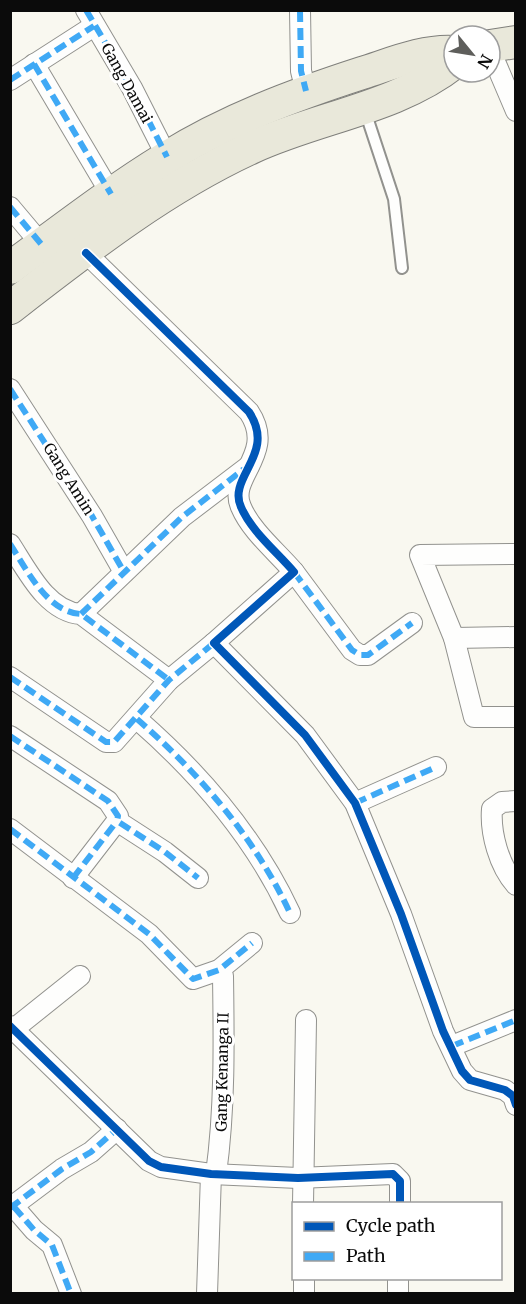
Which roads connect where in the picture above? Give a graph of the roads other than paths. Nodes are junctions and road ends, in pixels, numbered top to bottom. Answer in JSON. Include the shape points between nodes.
{"nodes":[{"id":1,"x":300,"y":10,"type":"edge"},
{"id":2,"x":90,"y":18,"type":"edge"},
{"id":3,"x":442,"y":53,"type":"edge"},
{"id":4,"x":34,"y":64,"type":"junction"},
{"id":5,"x":442,"y":71,"type":"edge"},
{"id":6,"x":502,"y":77,"type":"edge"},
{"id":7,"x":10,"y":80,"type":"edge"},
{"id":8,"x":306,"y":91,"type":"junction"},
{"id":9,"x":364,"y":107,"type":"junction"},
{"id":10,"x":516,"y":111,"type":"edge"},
{"id":11,"x":167,"y":157,"type":"junction"},
{"id":12,"x":111,"y":194,"type":"junction"},
{"id":13,"x":10,"y":207,"type":"edge"},
{"id":14,"x":42,"y":245,"type":"junction"},
{"id":15,"x":86,"y":253,"type":"junction"},
{"id":16,"x":10,"y":268,"type":"edge"},
{"id":17,"x":402,"y":268,"type":"dead end"},
{"id":18,"x":10,"y":308,"type":"edge"},
{"id":19,"x":10,"y":389,"type":"edge"},
{"id":20,"x":249,"y":466,"type":"junction"},
{"id":21,"x":10,"y":544,"type":"edge"},
{"id":22,"x":516,"y":554,"type":"edge"},
{"id":23,"x":124,"y":572,"type":"junction"},
{"id":24,"x":294,"y":572,"type":"junction"},
{"id":25,"x":81,"y":614,"type":"junction"},
{"id":26,"x":412,"y":623,"type":"dead end"},
{"id":27,"x":516,"y":636,"type":"edge"},
{"id":28,"x":454,"y":638,"type":"junction"},
{"id":29,"x":214,"y":642,"type":"junction"},
{"id":30,"x":10,"y":676,"type":"edge"},
{"id":31,"x":169,"y":680,"type":"junction"},
{"id":32,"x":516,"y":717,"type":"edge"},
{"id":33,"x":136,"y":719,"type":"junction"},
{"id":34,"x":10,"y":736,"type":"edge"},
{"id":35,"x":436,"y":767,"type":"dead end"},
{"id":36,"x":516,"y":801,"type":"edge"},
{"id":37,"x":355,"y":803,"type":"junction"},
{"id":38,"x":117,"y":821,"type":"junction"},
{"id":39,"x":10,"y":830,"type":"edge"},
{"id":40,"x":73,"y":878,"type":"junction"},
{"id":41,"x":198,"y":878,"type":"dead end"},
{"id":42,"x":516,"y":885,"type":"edge"},
{"id":43,"x":290,"y":913,"type":"dead end"},
{"id":44,"x":252,"y":943,"type":"dead end"},
{"id":45,"x":219,"y":970,"type":"junction"},
{"id":46,"x":80,"y":976,"type":"dead end"},
{"id":47,"x":306,"y":1020,"type":"dead end"},
{"id":48,"x":516,"y":1020,"type":"edge"},
{"id":49,"x":12,"y":1028,"type":"edge"},
{"id":50,"x":452,"y":1046,"type":"junction"},
{"id":51,"x":516,"y":1106,"type":"edge"},
{"id":52,"x":117,"y":1129,"type":"junction"},
{"id":53,"x":213,"y":1174,"type":"junction"},
{"id":54,"x":303,"y":1178,"type":"junction"},
{"id":55,"x":303,"y":1202,"type":"edge"},
{"id":56,"x":400,"y":1202,"type":"edge"},
{"id":57,"x":12,"y":1207,"type":"edge"},
{"id":58,"x":71,"y":1293,"type":"edge"},
{"id":59,"x":207,"y":1293,"type":"edge"}],
"edges":[{"from":1,"to":8,"type":"street","via":[[301,71]]},
{"from":2,"to":4,"type":"street"},
{"from":2,"to":11,"type":"street","name":"Gang Damai"},
{"from":3,"to":8,"type":"main road","via":[[410,57]]},
{"from":4,"to":7,"type":"street"},
{"from":4,"to":12,"type":"street"},
{"from":5,"to":9,"type":"main road","via":[[419,85]]},
{"from":6,"to":10,"type":"street"},
{"from":8,"to":11,"type":"main road","via":[[240,118]]},
{"from":9,"to":15,"type":"main road","via":[[282,135],[217,164],[126,222]]},
{"from":9,"to":17,"type":"lane","via":[[394,199]]},
{"from":11,"to":12,"type":"main road"},
{"from":12,"to":14,"type":"main road"},
{"from":13,"to":14,"type":"street"},
{"from":14,"to":16,"type":"main road"},
{"from":15,"to":18,"type":"main road"},
{"from":15,"to":20,"type":"street","via":[[249,412],[257,425],[259,446]]},
{"from":19,"to":23,"type":"street","name":"Gang Amin","via":[[93,516]]},
{"from":20,"to":23,"type":"street","via":[[182,517]]},
{"from":20,"to":24,"type":"street","via":[[240,491],[240,507]]},
{"from":21,"to":25,"type":"street","via":[[45,594],[66,611]]},
{"from":22,"to":28,"type":"street","via":[[420,555]]},
{"from":23,"to":25,"type":"street"},
{"from":24,"to":26,"type":"street","via":[[352,650],[360,655],[368,655]]},
{"from":24,"to":29,"type":"street"},
{"from":25,"to":31,"type":"street"},
{"from":27,"to":28,"type":"street"},
{"from":28,"to":32,"type":"street","via":[[474,717]]},
{"from":29,"to":31,"type":"street"},
{"from":29,"to":37,"type":"street","via":[[305,735]]},
{"from":30,"to":33,"type":"street","via":[[106,742],[114,742]]},
{"from":31,"to":33,"type":"street"},
{"from":33,"to":43,"type":"street","via":[[170,748],[213,795],[252,846]]},
{"from":34,"to":38,"type":"street","via":[[108,801],[116,811]]},
{"from":35,"to":37,"type":"street"},
{"from":36,"to":42,"type":"street","via":[[492,808],[491,825],[506,874]]},
{"from":37,"to":50,"type":"street"},
{"from":38,"to":40,"type":"street"},
{"from":38,"to":41,"type":"street"},
{"from":39,"to":40,"type":"street"},
{"from":40,"to":45,"type":"street","via":[[149,934],[191,978]]},
{"from":44,"to":45,"type":"street"},
{"from":45,"to":53,"type":"street","name":"Gang Kenanga II","via":[[223,976],[222,1109]]},
{"from":46,"to":49,"type":"street"},
{"from":47,"to":54,"type":"street"},
{"from":48,"to":50,"type":"street"},
{"from":49,"to":52,"type":"street"},
{"from":50,"to":51,"type":"street","via":[[470,1080],[505,1090],[513,1096]]},
{"from":52,"to":53,"type":"street","via":[[154,1164]]},
{"from":52,"to":57,"type":"street"},
{"from":53,"to":54,"type":"street"},
{"from":53,"to":59,"type":"street","name":"Gang Kenanga II"},
{"from":54,"to":55,"type":"street"},
{"from":54,"to":56,"type":"street","via":[[393,1174],[400,1181]]},
{"from":57,"to":58,"type":"street","via":[[52,1245]]}]}
